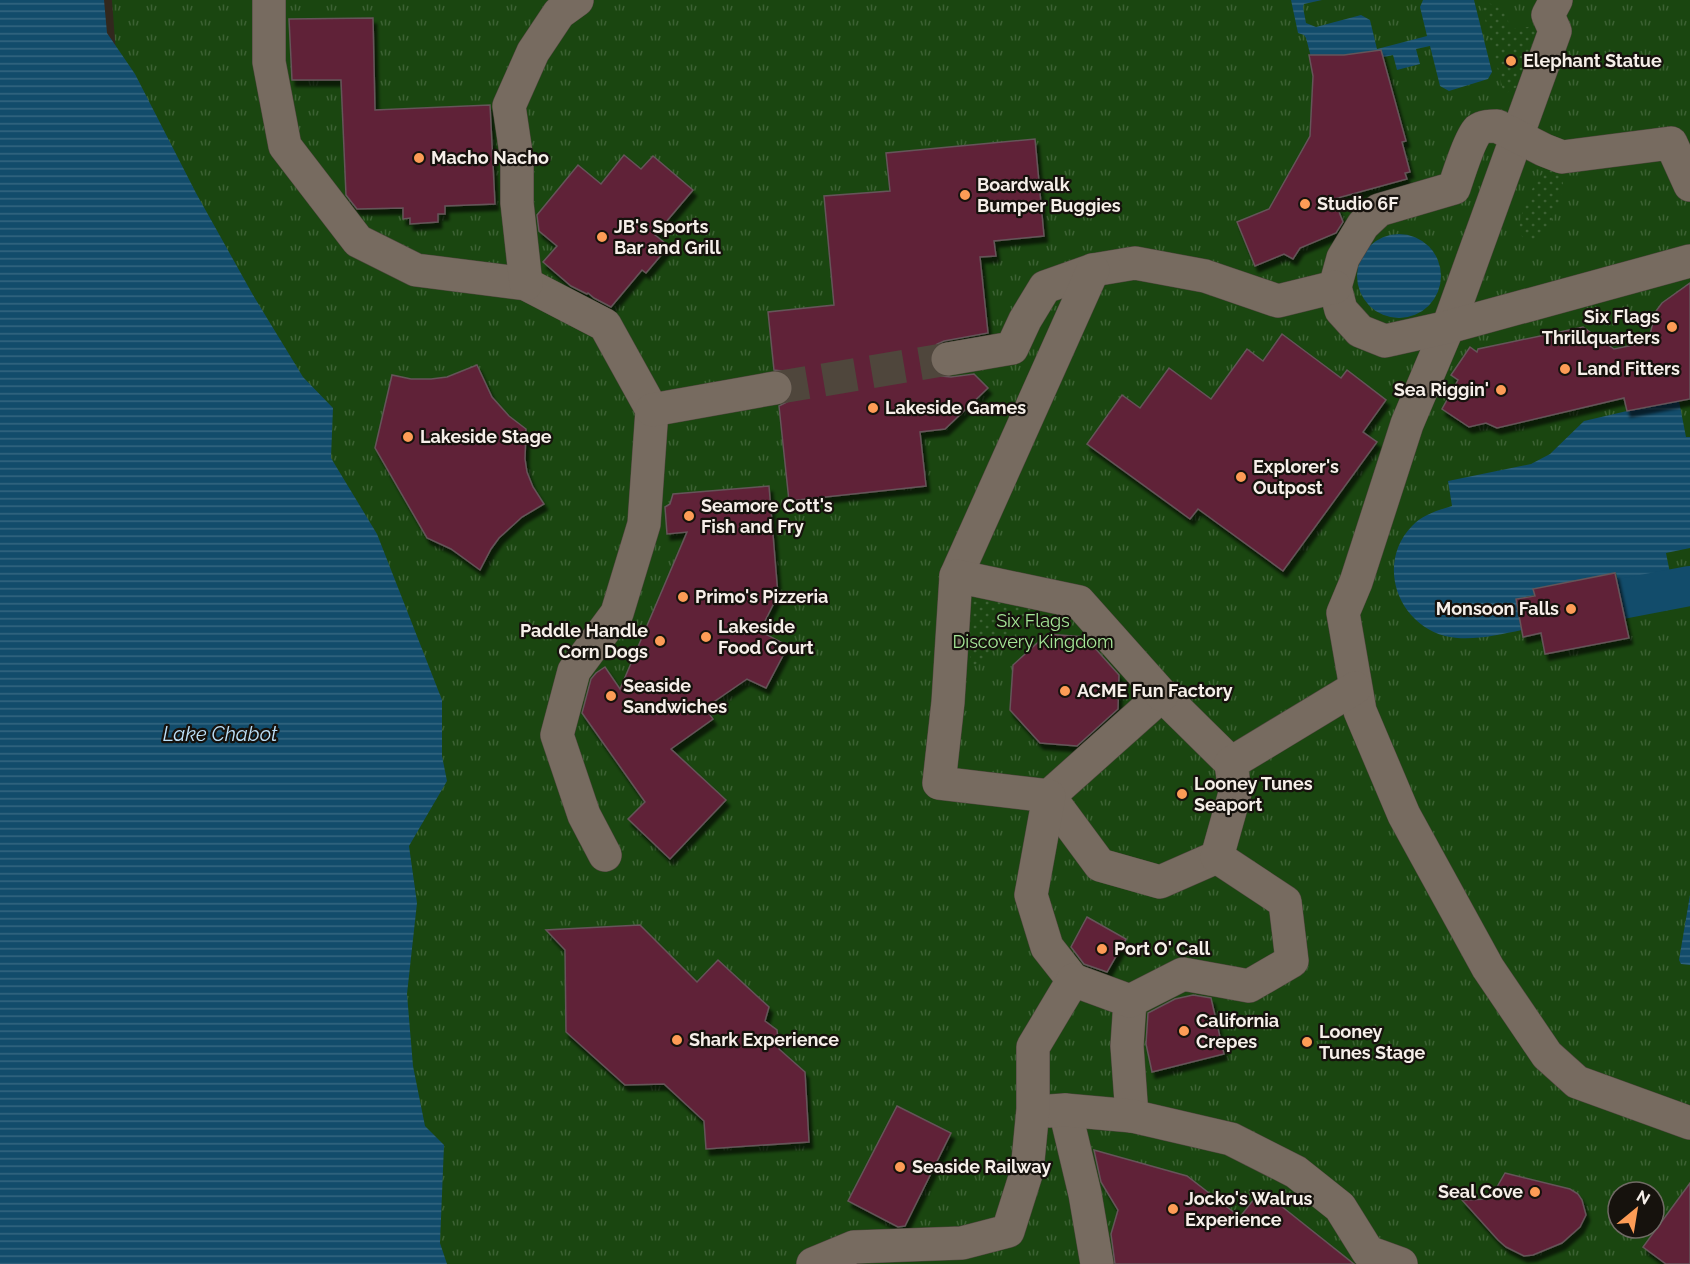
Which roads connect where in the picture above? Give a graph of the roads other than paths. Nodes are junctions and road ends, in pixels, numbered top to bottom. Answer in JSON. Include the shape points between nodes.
{"nodes":[{"id":1,"x":269,"y":0,"type":"edge"},
{"id":2,"x":577,"y":0,"type":"edge"},
{"id":3,"x":1556,"y":0,"type":"edge"},
{"id":4,"x":1518,"y":136,"type":"junction"},
{"id":5,"x":1690,"y":185,"type":"edge"},
{"id":6,"x":1454,"y":188,"type":"junction"},
{"id":7,"x":1494,"y":203,"type":"junction"},
{"id":8,"x":1690,"y":261,"type":"edge"},
{"id":9,"x":1094,"y":270,"type":"junction"},
{"id":10,"x":526,"y":284,"type":"junction"},
{"id":11,"x":1335,"y":287,"type":"junction"},
{"id":12,"x":1448,"y":327,"type":"junction"},
{"id":13,"x":948,"y":359,"type":"tunnel mouth"},
{"id":14,"x":775,"y":388,"type":"tunnel mouth"},
{"id":15,"x":652,"y":410,"type":"junction"},
{"id":16,"x":956,"y":576,"type":"junction"},
{"id":17,"x":1355,"y":688,"type":"junction"},
{"id":18,"x":1162,"y":696,"type":"junction"},
{"id":19,"x":1231,"y":762,"type":"junction"},
{"id":20,"x":1048,"y":796,"type":"junction"},
{"id":21,"x":605,"y":855,"type":"dead end"},
{"id":22,"x":1217,"y":858,"type":"junction"},
{"id":23,"x":1073,"y":980,"type":"junction"},
{"id":24,"x":1130,"y":1001,"type":"junction"},
{"id":25,"x":1131,"y":1116,"type":"junction"},
{"id":26,"x":1690,"y":1123,"type":"edge"},
{"id":27,"x":813,"y":1264,"type":"edge"},
{"id":28,"x":1097,"y":1264,"type":"edge"},
{"id":29,"x":1401,"y":1264,"type":"edge"}],
"edges":[{"from":1,"to":10,"type":"street","via":[[269,62],[285,146],[358,242],[416,270]]},
{"from":2,"to":10,"type":"street","via":[[559,13],[533,52],[509,106]]},
{"from":3,"to":4,"type":"street","via":[[1548,15],[1555,31]]},
{"from":4,"to":5,"type":"street","via":[[1562,157],[1671,142]]},
{"from":4,"to":6,"type":"street","via":[[1497,126],[1478,130]]},
{"from":4,"to":7,"type":"street"},
{"from":6,"to":7,"type":"street"},
{"from":6,"to":11,"type":"street","via":[[1378,210],[1363,225],[1343,258]]},
{"from":7,"to":12,"type":"street"},
{"from":8,"to":12,"type":"street"},
{"from":9,"to":11,"type":"street","via":[[1135,263],[1204,276],[1278,301]]},
{"from":9,"to":13,"type":"street","via":[[1045,287],[1012,348]]},
{"from":9,"to":16,"type":"street"},
{"from":10,"to":15,"type":"street","via":[[605,326]]},
{"from":11,"to":12,"type":"street","via":[[1341,310],[1360,331],[1385,341]]},
{"from":12,"to":17,"type":"street","via":[[1407,424],[1343,614]]},
{"from":14,"to":15,"type":"street"},
{"from":15,"to":21,"type":"street","via":[[644,524],[617,613],[574,671],[557,735],[584,815]]},
{"from":16,"to":18,"type":"street","via":[[1079,602]]},
{"from":16,"to":20,"type":"street","via":[[939,783]]},
{"from":17,"to":19,"type":"street"},
{"from":17,"to":26,"type":"street","via":[[1360,711],[1404,815],[1488,968],[1546,1055],[1577,1082]]},
{"from":18,"to":19,"type":"street"},
{"from":18,"to":20,"type":"street"},
{"from":19,"to":22,"type":"street","via":[[1235,793]]},
{"from":20,"to":22,"type":"street","via":[[1100,865],[1160,882]]},
{"from":20,"to":23,"type":"street","via":[[1031,895],[1047,947]]},
{"from":22,"to":24,"type":"street","via":[[1285,902],[1292,961],[1249,986],[1183,974]]},
{"from":23,"to":24,"type":"street"},
{"from":23,"to":27,"type":"street","via":[[1033,1047],[1033,1110],[1027,1171],[1008,1231],[962,1243],[854,1247]]},
{"from":24,"to":25,"type":"street","via":[[1127,1046]]},
{"from":25,"to":28,"type":"street","via":[[1057,1110],[1085,1194]]},
{"from":25,"to":29,"type":"street","via":[[1231,1139],[1296,1172],[1340,1207],[1368,1252]]}]}
